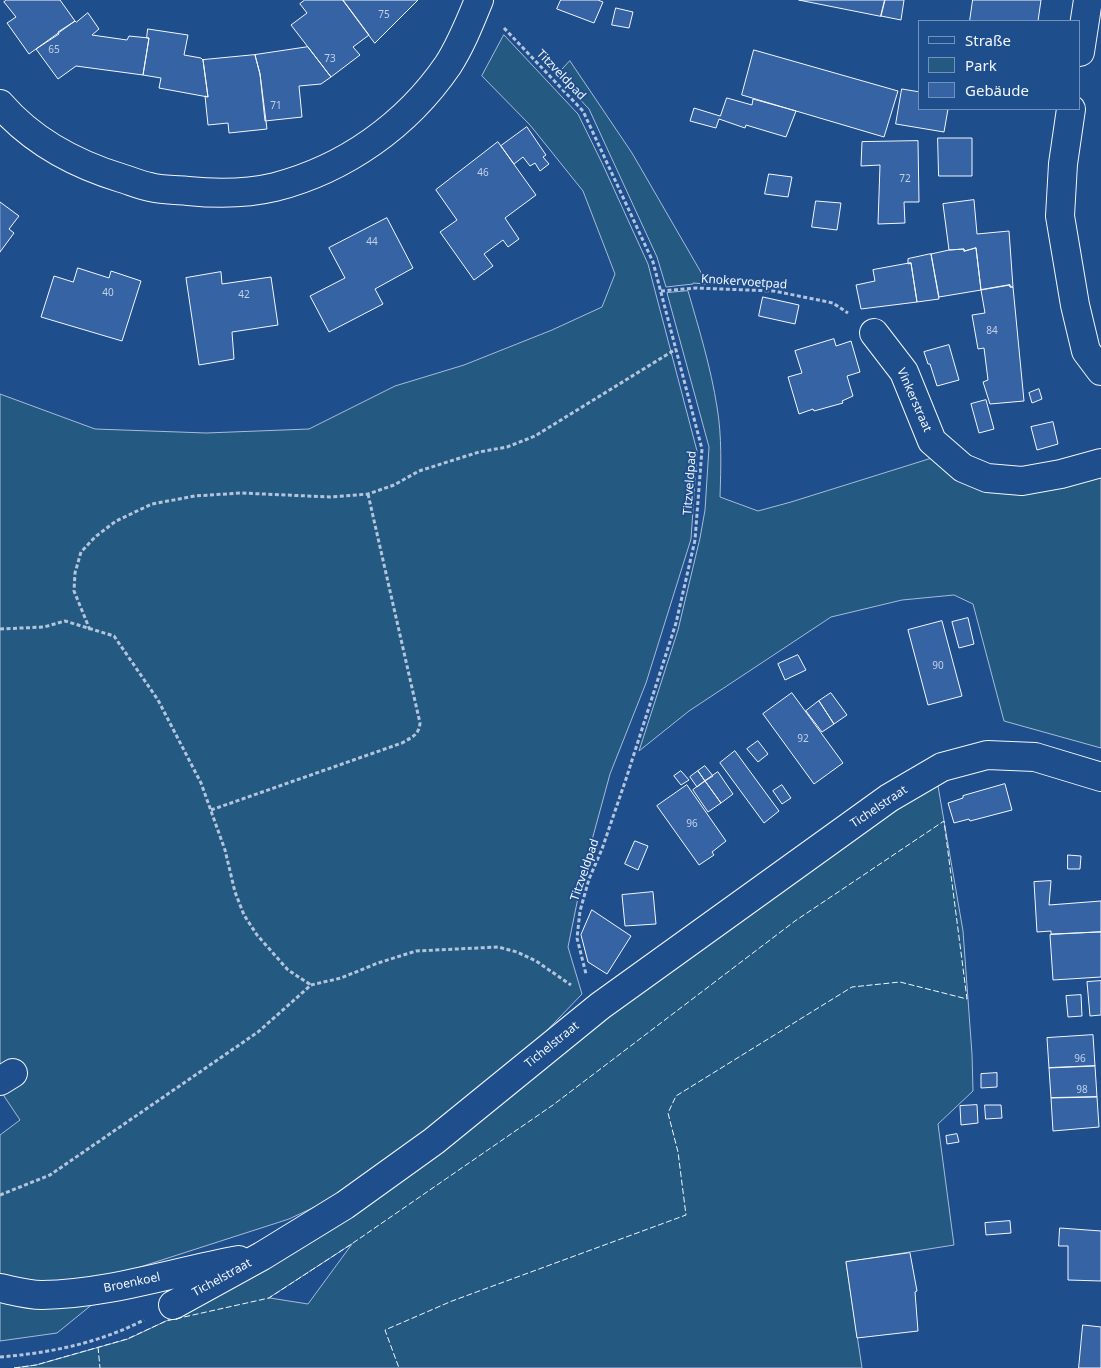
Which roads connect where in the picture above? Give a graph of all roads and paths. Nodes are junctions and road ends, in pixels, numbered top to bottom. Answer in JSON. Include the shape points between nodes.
{"nodes":[{"id":1,"x":1088,"y":0,"type":"edge"},
{"id":2,"x":479,"y":1,"type":"edge"},
{"id":3,"x":1081,"y":46,"type":"edge"},
{"id":4,"x":0,"y":104,"type":"edge"},
{"id":5,"x":1071,"y":110,"type":"edge"},
{"id":6,"x":661,"y":291,"type":"junction"},
{"id":7,"x":874,"y":333,"type":"joint"},
{"id":8,"x":676,"y":348,"type":"junction"},
{"id":9,"x":1101,"y":371,"type":"edge"},
{"id":10,"x":1101,"y":463,"type":"edge"},
{"id":11,"x":368,"y":494,"type":"junction"},
{"id":12,"x":0,"y":629,"type":"edge"},
{"id":13,"x":90,"y":630,"type":"junction"},
{"id":14,"x":1101,"y":777,"type":"edge"},
{"id":15,"x":211,"y":810,"type":"junction"},
{"id":16,"x":311,"y":985,"type":"junction"},
{"id":17,"x":600,"y":1006,"type":"junction"},
{"id":18,"x":0,"y":1195,"type":"edge"},
{"id":19,"x":262,"y":1256,"type":"junction"},
{"id":20,"x":0,"y":1288,"type":"edge"},
{"id":21,"x":173,"y":1305,"type":"joint"},
{"id":22,"x":0,"y":1357,"type":"edge"}],
"edges":[{"from":1,"to":3,"type":"street"},
{"from":2,"to":4,"type":"street","via":[[448,65],[416,104],[389,130],[350,157],[274,187],[216,194],[152,188],[94,170],[44,144]]},
{"from":2,"to":6,"type":"path","name":"Titzveldpad","via":[[583,111],[653,262]]},
{"from":5,"to":9,"type":"street","via":[[1060,216],[1086,351]]},
{"from":6,"to":7,"type":"path","name":"Knokervoetpad","via":[[696,288],[774,291],[833,303]]},
{"from":6,"to":8,"type":"path","name":"Titzveldpad"},
{"from":7,"to":10,"type":"street","name":"Vinkerstraat","via":[[904,372],[932,441],[963,468],[988,478],[1022,481]]},
{"from":8,"to":11,"type":"path","via":[[535,436],[507,448],[479,452],[418,471],[394,485]]},
{"from":8,"to":17,"type":"path","name":"Titzveldpad","via":[[702,449],[695,540],[676,623],[580,911],[577,938],[589,984]]},
{"from":11,"to":13,"type":"path","via":[[330,497],[241,493],[195,496],[152,504],[116,521],[81,552],[75,573],[74,590]]},
{"from":11,"to":15,"type":"path","via":[[420,723],[419,731],[402,742]]},
{"from":12,"to":13,"type":"path","via":[[44,628],[65,621]]},
{"from":13,"to":15,"type":"path","via":[[114,636],[158,700],[201,783]]},
{"from":14,"to":17,"type":"street","name":"Tichelstraat","via":[[1035,757],[987,755],[942,767],[890,798]]},
{"from":15,"to":16,"type":"path","via":[[244,915],[288,970]]},
{"from":16,"to":17,"type":"path","via":[[341,978],[416,950],[498,947],[536,961]]},
{"from":16,"to":18,"type":"path","via":[[258,1032],[50,1175]]},
{"from":17,"to":19,"type":"street","name":"Tichelstraat","via":[[434,1141],[345,1205]]},
{"from":19,"to":20,"type":"street","name":"Broenkoel","via":[[90,1292],[40,1295]]},
{"from":19,"to":21,"type":"street","name":"Tichelstraat"},
{"from":21,"to":22,"type":"path","via":[[128,1328],[83,1344],[36,1354]]}]}
